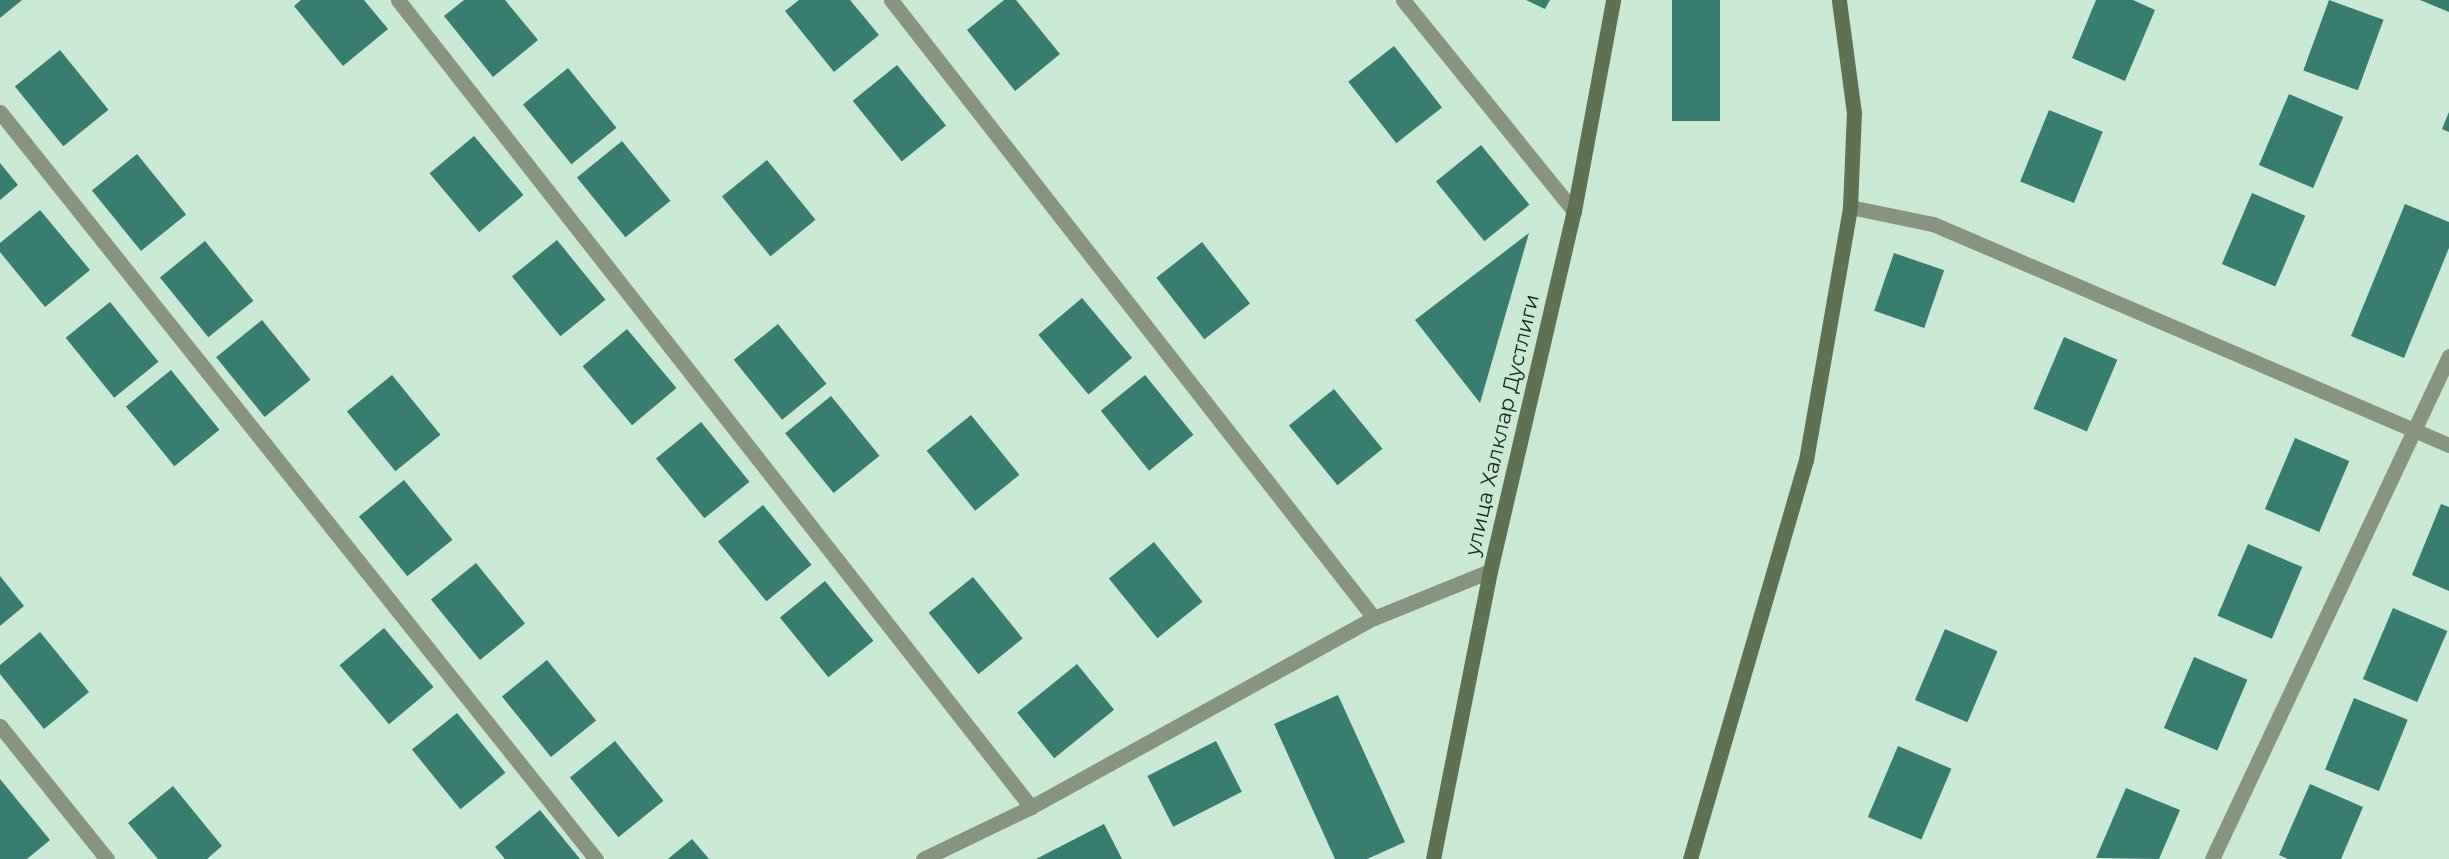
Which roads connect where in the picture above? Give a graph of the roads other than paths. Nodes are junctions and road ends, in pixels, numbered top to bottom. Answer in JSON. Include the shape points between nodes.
{"nodes":[{"id":1,"x":398,"y":0,"type":"edge"},
{"id":2,"x":891,"y":0,"type":"edge"},
{"id":3,"x":1403,"y":0,"type":"edge"},
{"id":4,"x":1613,"y":0,"type":"edge"},
{"id":5,"x":1839,"y":0,"type":"edge"},
{"id":6,"x":0,"y":112,"type":"edge"},
{"id":7,"x":1850,"y":207,"type":"junction"},
{"id":8,"x":1574,"y":211,"type":"junction"},
{"id":9,"x":2449,"y":356,"type":"edge"},
{"id":10,"x":2415,"y":429,"type":"junction"},
{"id":11,"x":2449,"y":445,"type":"edge"},
{"id":12,"x":1490,"y":571,"type":"junction"},
{"id":13,"x":1374,"y":618,"type":"junction"},
{"id":14,"x":0,"y":726,"type":"edge"},
{"id":15,"x":1031,"y":807,"type":"junction"},
{"id":16,"x":107,"y":859,"type":"edge"},
{"id":17,"x":596,"y":859,"type":"edge"},
{"id":18,"x":923,"y":859,"type":"edge"},
{"id":19,"x":1433,"y":859,"type":"edge"},
{"id":20,"x":1690,"y":859,"type":"edge"},
{"id":21,"x":2212,"y":859,"type":"edge"}],
"edges":[{"from":1,"to":15,"type":"street"},
{"from":2,"to":13,"type":"street"},
{"from":3,"to":8,"type":"street"},
{"from":4,"to":8,"type":"street","name":"улица Халклар Дустлиги"},
{"from":5,"to":7,"type":"street","via":[[1854,114]]},
{"from":6,"to":17,"type":"street"},
{"from":7,"to":10,"type":"street","via":[[1933,224]]},
{"from":7,"to":20,"type":"street","via":[[1806,460]]},
{"from":8,"to":12,"type":"street","name":"улица Халклар Дустлиги"},
{"from":9,"to":10,"type":"street"},
{"from":10,"to":11,"type":"street"},
{"from":10,"to":21,"type":"street"},
{"from":12,"to":13,"type":"street"},
{"from":12,"to":19,"type":"street","name":"улица Халклар Дустлиги"},
{"from":13,"to":15,"type":"street"},
{"from":14,"to":16,"type":"street"},
{"from":15,"to":18,"type":"street"}]}
